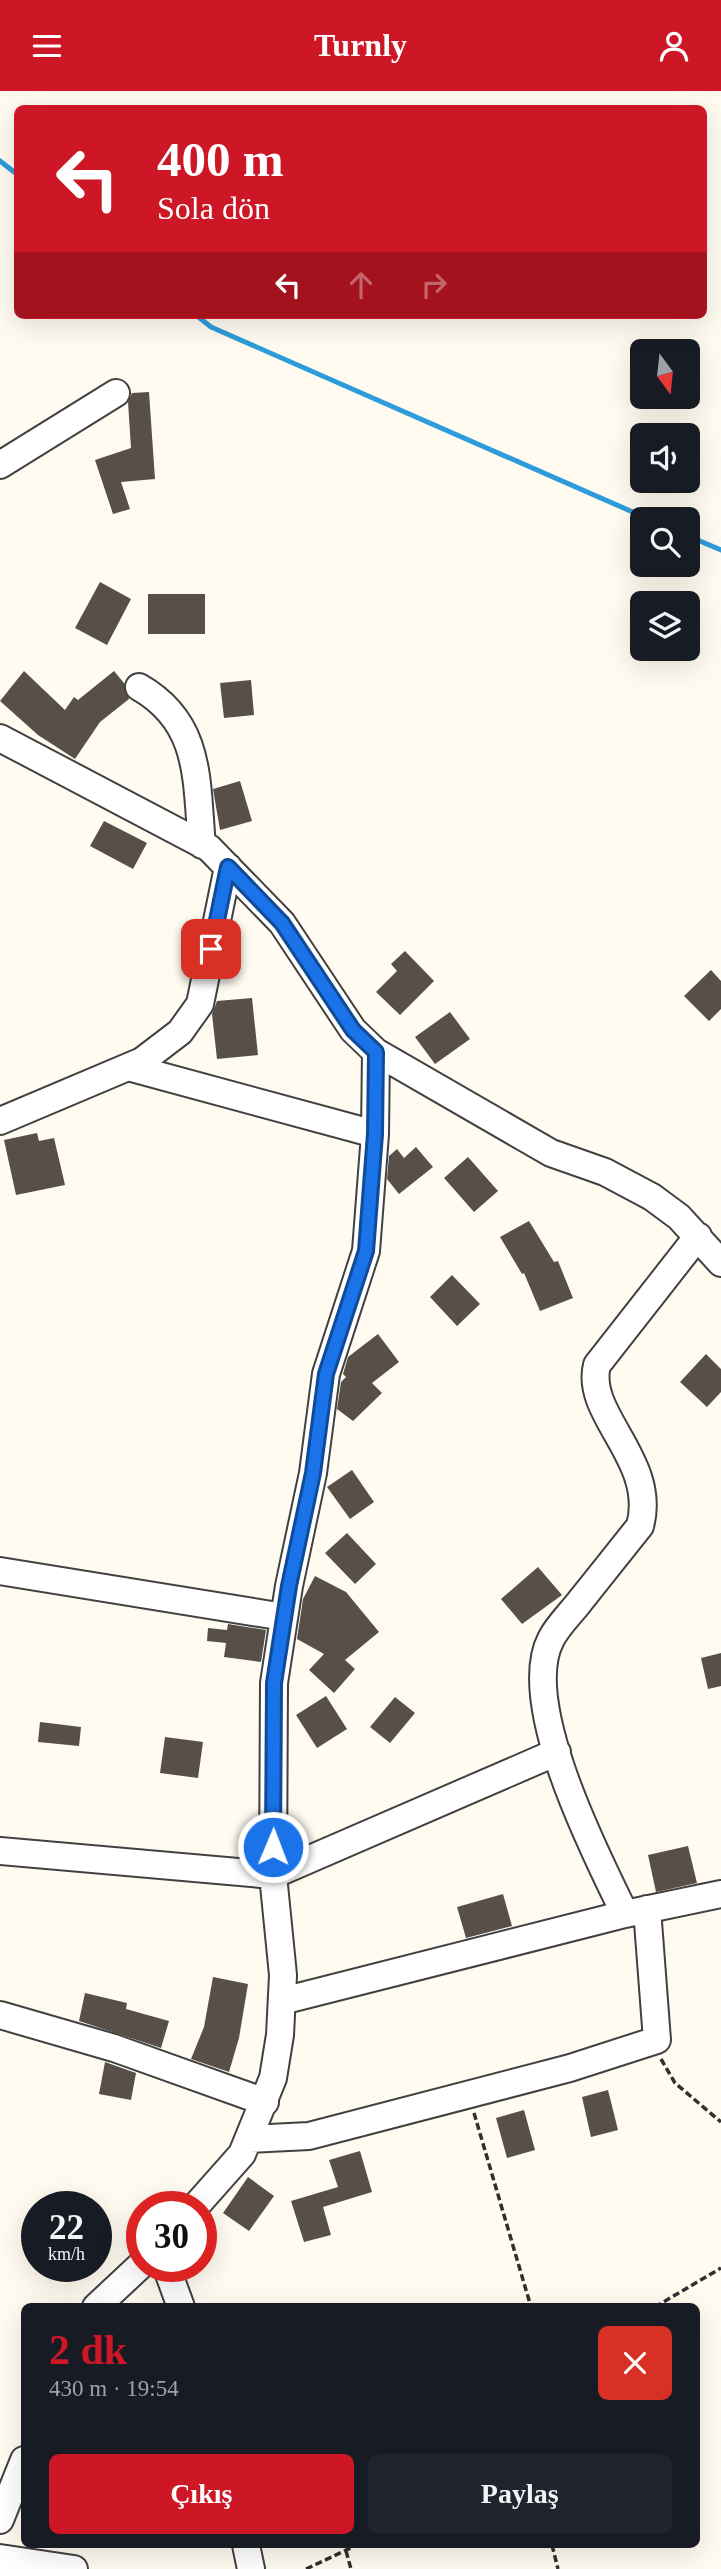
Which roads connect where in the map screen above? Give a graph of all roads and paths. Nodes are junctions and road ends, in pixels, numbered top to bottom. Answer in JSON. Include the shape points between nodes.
{"nodes":[{"id":1,"x":116,"y":393,"type":"dead end"},
{"id":2,"x":0,"y":465,"type":"edge"},
{"id":3,"x":139,"y":687,"type":"dead end"},
{"id":4,"x":0,"y":738,"type":"edge"},
{"id":5,"x":202,"y":845,"type":"junction"},
{"id":6,"x":228,"y":867,"type":"junction"},
{"id":7,"x":376,"y":1052,"type":"junction"},
{"id":8,"x":128,"y":1067,"type":"junction"},
{"id":9,"x":0,"y":1121,"type":"edge"},
{"id":10,"x":375,"y":1134,"type":"junction"},
{"id":11,"x":698,"y":1236,"type":"junction"},
{"id":12,"x":721,"y":1263,"type":"edge"},
{"id":13,"x":0,"y":1571,"type":"edge"},
{"id":14,"x":284,"y":1617,"type":"junction"},
{"id":15,"x":557,"y":1752,"type":"junction"},
{"id":16,"x":0,"y":1851,"type":"edge"},
{"id":17,"x":272,"y":1875,"type":"junction"},
{"id":18,"x":721,"y":1894,"type":"edge"},
{"id":19,"x":636,"y":1911,"type":"junction"},
{"id":20,"x":282,"y":2001,"type":"junction"},
{"id":21,"x":0,"y":2015,"type":"edge"},
{"id":22,"x":657,"y":2040,"type":"junction"},
{"id":23,"x":468,"y":2095,"type":"junction"},
{"id":24,"x":265,"y":2102,"type":"junction"},
{"id":25,"x":721,"y":2122,"type":"edge"},
{"id":26,"x":249,"y":2140,"type":"junction"},
{"id":27,"x":209,"y":2191,"type":"edge"},
{"id":28,"x":721,"y":2268,"type":"edge"},
{"id":29,"x":126,"y":2279,"type":"edge"},
{"id":30,"x":172,"y":2282,"type":"edge"},
{"id":31,"x":100,"y":2303,"type":"edge"},
{"id":32,"x":180,"y":2303,"type":"edge"},
{"id":33,"x":530,"y":2303,"type":"edge"},
{"id":34,"x":662,"y":2303,"type":"edge"},
{"id":35,"x":21,"y":2468,"type":"edge"},
{"id":36,"x":0,"y":2520,"type":"edge"},
{"id":37,"x":247,"y":2548,"type":"edge"},
{"id":38,"x":352,"y":2548,"type":"edge"},
{"id":39,"x":553,"y":2548,"type":"edge"},
{"id":40,"x":346,"y":2551,"type":"junction"},
{"id":41,"x":0,"y":2558,"type":"edge"},
{"id":42,"x":74,"y":2569,"type":"edge"},
{"id":43,"x":251,"y":2569,"type":"edge"},
{"id":44,"x":306,"y":2569,"type":"edge"},
{"id":45,"x":351,"y":2569,"type":"edge"},
{"id":46,"x":558,"y":2569,"type":"edge"}],
"edges":[{"from":1,"to":2,"type":"street"},
{"from":3,"to":5,"type":"street","via":[[169,709],[190,744]]},
{"from":4,"to":5,"type":"street"},
{"from":5,"to":6,"type":"street"},
{"from":6,"to":7,"type":"street","via":[[282,923],[353,1030]]},
{"from":6,"to":8,"type":"street","via":[[200,1004],[167,1044]]},
{"from":7,"to":10,"type":"street"},
{"from":7,"to":11,"type":"street","via":[[551,1153],[652,1196]]},
{"from":8,"to":9,"type":"street"},
{"from":8,"to":10,"type":"street"},
{"from":10,"to":14,"type":"street","via":[[366,1251],[326,1374],[313,1473]]},
{"from":11,"to":12,"type":"street"},
{"from":11,"to":15,"type":"street","via":[[597,1365],[593,1378],[642,1483],[645,1507],[639,1526],[551,1637],[541,1665],[542,1695]]},
{"from":13,"to":14,"type":"street"},
{"from":14,"to":17,"type":"street","via":[[274,1683]]},
{"from":15,"to":17,"type":"street"},
{"from":15,"to":19,"type":"street","via":[[596,1856]]},
{"from":16,"to":17,"type":"street"},
{"from":17,"to":20,"type":"street","via":[[284,1975]]},
{"from":18,"to":19,"type":"street"},
{"from":19,"to":20,"type":"street"},
{"from":19,"to":22,"type":"street"},
{"from":20,"to":24,"type":"street","via":[[273,2078]]},
{"from":21,"to":24,"type":"street","via":[[114,2048]]},
{"from":22,"to":23,"type":"street"},
{"from":22,"to":25,"type":"path","via":[[664,2066],[675,2083]]},
{"from":23,"to":26,"type":"street","via":[[309,2136]]},
{"from":23,"to":33,"type":"path"},
{"from":24,"to":26,"type":"street"},
{"from":26,"to":27,"type":"street"},
{"from":28,"to":34,"type":"path"},
{"from":29,"to":31,"type":"street"},
{"from":30,"to":32,"type":"street"},
{"from":35,"to":36,"type":"street"},
{"from":37,"to":43,"type":"street"},
{"from":38,"to":40,"type":"path"},
{"from":39,"to":46,"type":"path"},
{"from":40,"to":44,"type":"path"},
{"from":40,"to":45,"type":"path"},
{"from":41,"to":42,"type":"street"}]}
